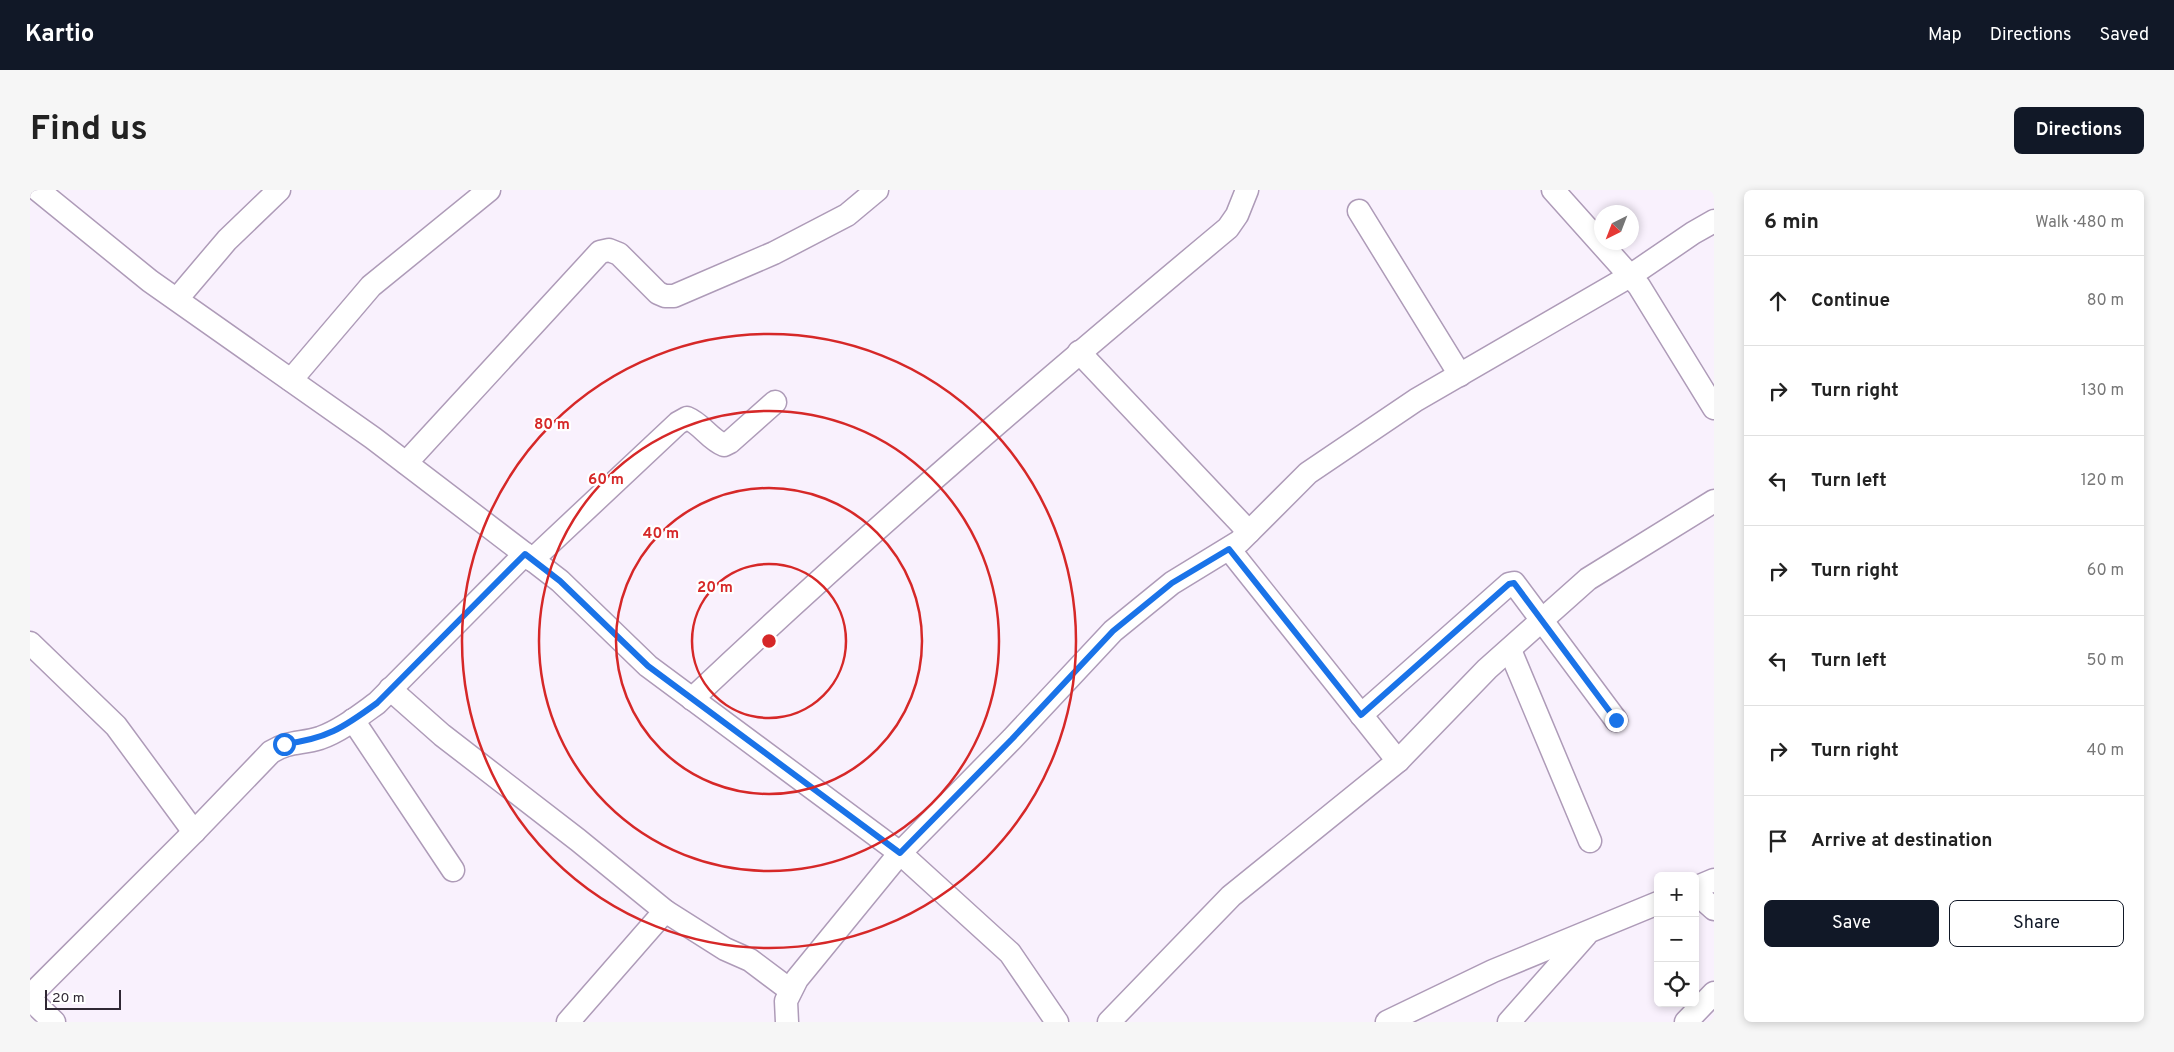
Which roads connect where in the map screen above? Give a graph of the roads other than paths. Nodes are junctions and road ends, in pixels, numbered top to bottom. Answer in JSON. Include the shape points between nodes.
{"nodes":[{"id":1,"x":38,"y":190,"type":"edge"},
{"id":2,"x":279,"y":190,"type":"edge"},
{"id":3,"x":489,"y":190,"type":"edge"},
{"id":4,"x":877,"y":190,"type":"edge"},
{"id":5,"x":1247,"y":190,"type":"edge"},
{"id":6,"x":1553,"y":190,"type":"edge"},
{"id":7,"x":1359,"y":211,"type":"dead end"},
{"id":8,"x":1714,"y":221,"type":"edge"},
{"id":9,"x":1630,"y":276,"type":"junction"},
{"id":10,"x":176,"y":299,"type":"junction"},
{"id":11,"x":1079,"y":352,"type":"junction"},
{"id":12,"x":1460,"y":375,"type":"junction"},
{"id":13,"x":291,"y":380,"type":"junction"},
{"id":14,"x":774,"y":402,"type":"dead end"},
{"id":15,"x":1714,"y":408,"type":"edge"},
{"id":16,"x":406,"y":464,"type":"junction"},
{"id":17,"x":1714,"y":501,"type":"edge"},
{"id":18,"x":1249,"y":532,"type":"junction"},
{"id":19,"x":1229,"y":549,"type":"junction"},
{"id":20,"x":528,"y":557,"type":"junction"},
{"id":21,"x":1542,"y":620,"type":"junction"},
{"id":22,"x":30,"y":643,"type":"edge"},
{"id":23,"x":1510,"y":650,"type":"junction"},
{"id":24,"x":390,"y":689,"type":"junction"},
{"id":25,"x":692,"y":699,"type":"junction"},
{"id":26,"x":1361,"y":715,"type":"junction"},
{"id":27,"x":353,"y":720,"type":"junction"},
{"id":28,"x":1616,"y":720,"type":"dead end"},
{"id":29,"x":1398,"y":761,"type":"junction"},
{"id":30,"x":194,"y":832,"type":"junction"},
{"id":31,"x":1590,"y":841,"type":"dead end"},
{"id":32,"x":900,"y":853,"type":"junction"},
{"id":33,"x":453,"y":870,"type":"dead end"},
{"id":34,"x":1714,"y":880,"type":"edge"},
{"id":35,"x":1699,"y":888,"type":"edge"},
{"id":36,"x":1699,"y":894,"type":"edge"},
{"id":37,"x":1654,"y":905,"type":"edge"},
{"id":38,"x":1714,"y":909,"type":"edge"},
{"id":39,"x":665,"y":911,"type":"junction"},
{"id":40,"x":1589,"y":932,"type":"junction"},
{"id":41,"x":790,"y":990,"type":"junction"},
{"id":42,"x":1714,"y":993,"type":"edge"},
{"id":43,"x":30,"y":998,"type":"edge"},
{"id":44,"x":54,"y":1022,"type":"edge"},
{"id":45,"x":568,"y":1022,"type":"edge"},
{"id":46,"x":787,"y":1022,"type":"edge"},
{"id":47,"x":1057,"y":1022,"type":"edge"},
{"id":48,"x":1109,"y":1022,"type":"edge"},
{"id":49,"x":1387,"y":1022,"type":"edge"},
{"id":50,"x":1509,"y":1022,"type":"edge"},
{"id":51,"x":1686,"y":1022,"type":"edge"}],
"edges":[{"from":1,"to":10,"type":"street"},
{"from":2,"to":10,"type":"street","via":[[227,240]]},
{"from":3,"to":13,"type":"street","via":[[371,286]]},
{"from":4,"to":16,"type":"street","via":[[847,215],[774,253],[674,296],[658,293],[619,254],[609,250],[600,252]]},
{"from":5,"to":11,"type":"street","via":[[1228,228]]},
{"from":6,"to":9,"type":"street"},
{"from":7,"to":12,"type":"street"},
{"from":8,"to":9,"type":"street"},
{"from":9,"to":12,"type":"street"},
{"from":9,"to":15,"type":"street"},
{"from":10,"to":13,"type":"street"},
{"from":11,"to":18,"type":"street"},
{"from":11,"to":25,"type":"street","via":[[800,596]]},
{"from":12,"to":18,"type":"street","via":[[1416,400],[1308,473]]},
{"from":13,"to":16,"type":"street"},
{"from":14,"to":20,"type":"street","via":[[724,444],[714,441],[696,421],[687,418]]},
{"from":16,"to":20,"type":"street"},
{"from":17,"to":21,"type":"street","via":[[1588,579]]},
{"from":18,"to":19,"type":"street"},
{"from":19,"to":26,"type":"street"},
{"from":19,"to":32,"type":"street","via":[[1172,583],[1113,631]]},
{"from":20,"to":24,"type":"street"},
{"from":20,"to":25,"type":"street","via":[[560,581],[648,666]]},
{"from":21,"to":23,"type":"street"},
{"from":21,"to":26,"type":"street","via":[[1520,588],[1514,583],[1509,584]]},
{"from":21,"to":28,"type":"street"},
{"from":22,"to":30,"type":"street","via":[[116,726]]},
{"from":23,"to":29,"type":"street"},
{"from":23,"to":31,"type":"street"},
{"from":24,"to":27,"type":"street"},
{"from":24,"to":39,"type":"street","via":[[442,735]]},
{"from":25,"to":32,"type":"street"},
{"from":26,"to":29,"type":"street"},
{"from":27,"to":30,"type":"street","via":[[322,737],[284,744],[271,752]]},
{"from":27,"to":33,"type":"street"},
{"from":29,"to":48,"type":"street","via":[[1232,896]]},
{"from":30,"to":43,"type":"street"},
{"from":32,"to":41,"type":"street"},
{"from":32,"to":47,"type":"street","via":[[1010,953]]},
{"from":34,"to":35,"type":"street"},
{"from":36,"to":38,"type":"street"},
{"from":37,"to":40,"type":"street"},
{"from":39,"to":41,"type":"street","via":[[725,949],[750,960]]},
{"from":39,"to":45,"type":"street"},
{"from":40,"to":49,"type":"street","via":[[1493,971]]},
{"from":40,"to":50,"type":"street"},
{"from":41,"to":46,"type":"street","via":[[786,1000]]},
{"from":42,"to":51,"type":"street"},
{"from":43,"to":44,"type":"street"}]}
